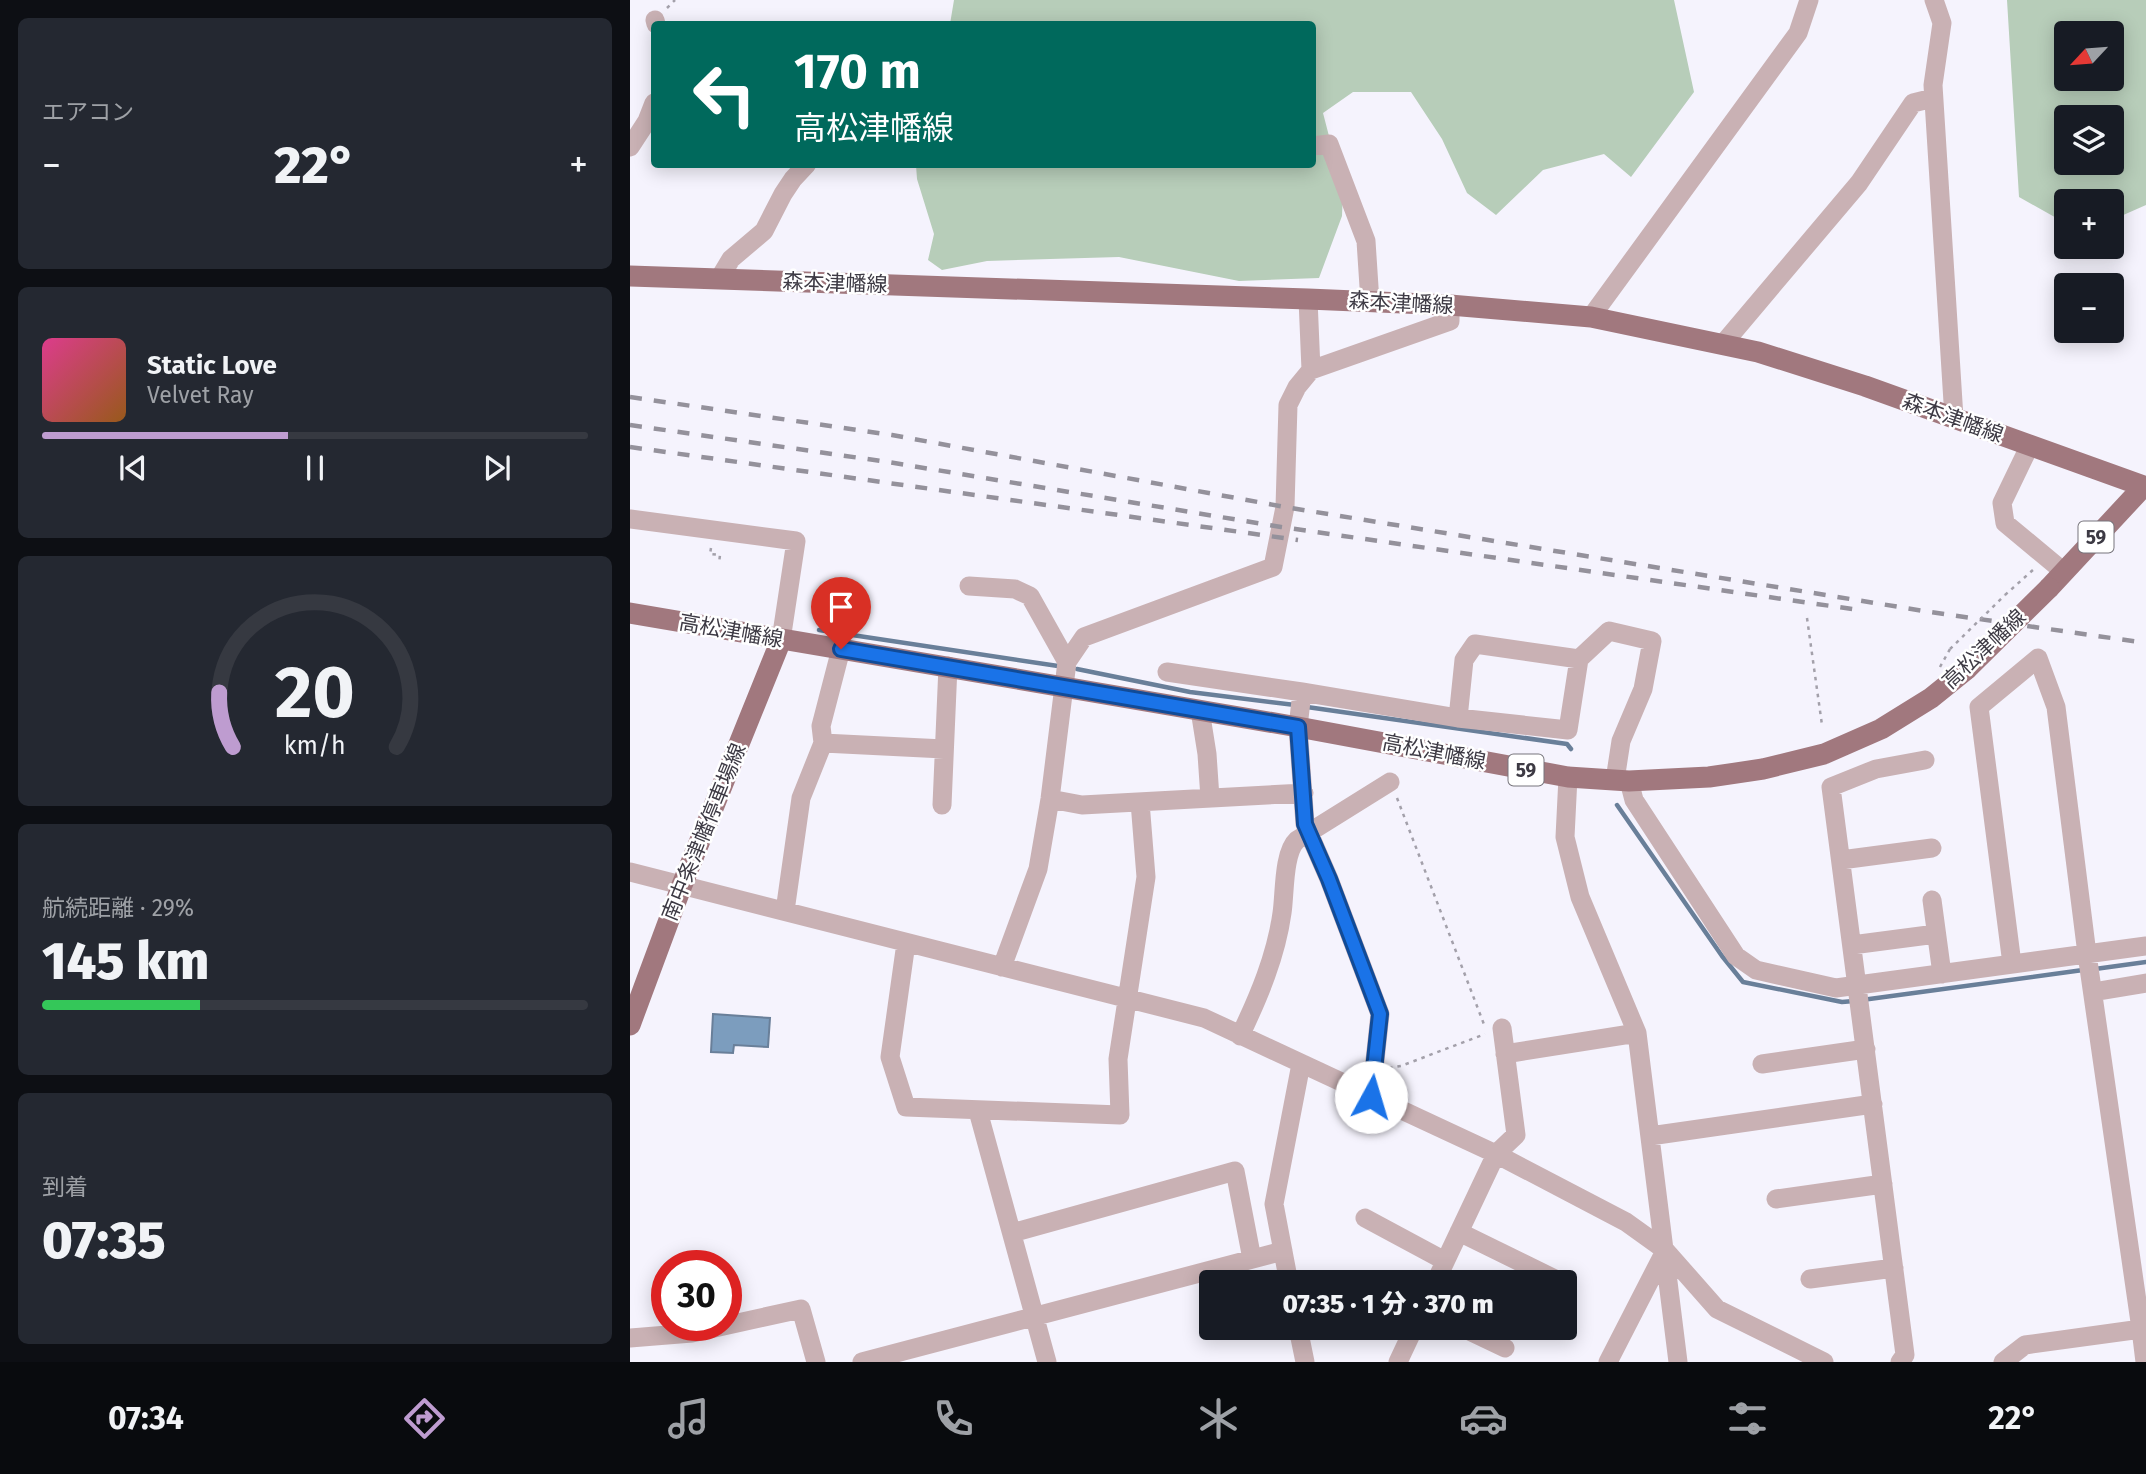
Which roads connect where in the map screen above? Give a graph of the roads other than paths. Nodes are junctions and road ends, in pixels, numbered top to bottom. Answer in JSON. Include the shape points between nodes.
{"nodes":[{"id":1,"x":1810,"y":0,"type":"edge"},
{"id":2,"x":1934,"y":0,"type":"edge"},
{"id":3,"x":1933,"y":98,"type":"junction"},
{"id":4,"x":651,"y":111,"type":"edge"},
{"id":5,"x":1316,"y":146,"type":"edge"},
{"id":6,"x":630,"y":148,"type":"edge"},
{"id":7,"x":803,"y":168,"type":"edge"},
{"id":8,"x":630,"y":276,"type":"edge"},
{"id":9,"x":719,"y":279,"type":"junction"},
{"id":10,"x":1308,"y":299,"type":"junction"},
{"id":11,"x":1370,"y":302,"type":"junction"},
{"id":12,"x":1450,"y":305,"type":"junction"},
{"id":13,"x":1591,"y":317,"type":"junction"},
{"id":14,"x":1723,"y":344,"type":"junction"},
{"id":15,"x":1311,"y":370,"type":"junction"},
{"id":16,"x":1954,"y":418,"type":"junction"},
{"id":17,"x":2030,"y":445,"type":"junction"},
{"id":18,"x":2145,"y":486,"type":"edge"},
{"id":19,"x":630,"y":519,"type":"edge"},
{"id":20,"x":2064,"y":572,"type":"junction"},
{"id":21,"x":969,"y":586,"type":"dead end"},
{"id":22,"x":630,"y":613,"type":"edge"},
{"id":23,"x":781,"y":640,"type":"junction"},
{"id":24,"x":841,"y":649,"type":"junction"},
{"id":25,"x":1579,"y":659,"type":"junction"},
{"id":26,"x":1067,"y":662,"type":"junction"},
{"id":27,"x":948,"y":666,"type":"junction"},
{"id":28,"x":1167,"y":672,"type":"dead end"},
{"id":29,"x":1065,"y":686,"type":"junction"},
{"id":30,"x":1299,"y":707,"type":"junction"},
{"id":31,"x":1200,"y":710,"type":"junction"},
{"id":32,"x":1458,"y":718,"type":"junction"},
{"id":33,"x":823,"y":743,"type":"junction"},
{"id":34,"x":944,"y":750,"type":"junction"},
{"id":35,"x":1925,"y":760,"type":"dead end"},
{"id":36,"x":1568,"y":778,"type":"junction"},
{"id":37,"x":1622,"y":780,"type":"junction"},
{"id":38,"x":1390,"y":782,"type":"road end"},
{"id":39,"x":1304,"y":793,"type":"junction"},
{"id":40,"x":1210,"y":798,"type":"junction"},
{"id":41,"x":1050,"y":799,"type":"junction"},
{"id":42,"x":1140,"y":802,"type":"junction"},
{"id":43,"x":942,"y":805,"type":"dead end"},
{"id":44,"x":1309,"y":833,"type":"junction"},
{"id":45,"x":1932,"y":848,"type":"dead end"},
{"id":46,"x":1841,"y":860,"type":"junction"},
{"id":47,"x":630,"y":872,"type":"edge"},
{"id":48,"x":682,"y":885,"type":"junction"},
{"id":49,"x":1931,"y":900,"type":"dead end"},
{"id":50,"x":785,"y":911,"type":"junction"},
{"id":51,"x":1936,"y":933,"type":"junction"},
{"id":52,"x":906,"y":943,"type":"junction"},
{"id":53,"x":1852,"y":945,"type":"junction"},
{"id":54,"x":2146,"y":946,"type":"edge"},
{"id":55,"x":2012,"y":964,"type":"junction"},
{"id":56,"x":1002,"y":967,"type":"junction"},
{"id":57,"x":2090,"y":972,"type":"junction"},
{"id":58,"x":1941,"y":974,"type":"junction"},
{"id":59,"x":2146,"y":983,"type":"edge"},
{"id":60,"x":1859,"y":995,"type":"junction"},
{"id":61,"x":1126,"y":999,"type":"junction"},
{"id":62,"x":630,"y":1025,"type":"edge"},
{"id":63,"x":1502,"y":1028,"type":"dead end"},
{"id":64,"x":1637,"y":1033,"type":"junction"},
{"id":65,"x":1240,"y":1036,"type":"junction"},
{"id":66,"x":1866,"y":1049,"type":"junction"},
{"id":67,"x":1506,"y":1054,"type":"junction"},
{"id":68,"x":1301,"y":1064,"type":"junction"},
{"id":69,"x":1762,"y":1064,"type":"dead end"},
{"id":70,"x":1371,"y":1097,"type":"junction"},
{"id":71,"x":1873,"y":1104,"type":"junction"},
{"id":72,"x":978,"y":1111,"type":"junction"},
{"id":73,"x":1650,"y":1136,"type":"junction"},
{"id":74,"x":1496,"y":1154,"type":"junction"},
{"id":75,"x":1883,"y":1184,"type":"junction"},
{"id":76,"x":1776,"y":1199,"type":"dead end"},
{"id":77,"x":1366,"y":1218,"type":"dead end"},
{"id":78,"x":1459,"y":1232,"type":"junction"},
{"id":79,"x":1012,"y":1233,"type":"junction"},
{"id":80,"x":1665,"y":1250,"type":"junction"},
{"id":81,"x":1283,"y":1251,"type":"junction"},
{"id":82,"x":1252,"y":1259,"type":"junction"},
{"id":83,"x":1445,"y":1261,"type":"junction"},
{"id":84,"x":1894,"y":1268,"type":"junction"},
{"id":85,"x":1287,"y":1270,"type":"edge"},
{"id":86,"x":1441,"y":1270,"type":"edge"},
{"id":87,"x":1536,"y":1270,"type":"edge"},
{"id":88,"x":1810,"y":1279,"type":"dead end"},
{"id":89,"x":1035,"y":1317,"type":"junction"},
{"id":90,"x":2141,"y":1329,"type":"junction"},
{"id":91,"x":630,"y":1338,"type":"edge"},
{"id":92,"x":1300,"y":1340,"type":"edge"},
{"id":93,"x":1409,"y":1340,"type":"edge"},
{"id":94,"x":1488,"y":1340,"type":"edge"},
{"id":95,"x":1504,"y":1348,"type":"dead end"},
{"id":96,"x":1401,"y":1361,"type":"edge"},
{"id":97,"x":816,"y":1362,"type":"edge"},
{"id":98,"x":862,"y":1362,"type":"edge"},
{"id":99,"x":1047,"y":1362,"type":"edge"},
{"id":100,"x":1304,"y":1362,"type":"edge"},
{"id":101,"x":1608,"y":1362,"type":"edge"},
{"id":102,"x":1678,"y":1362,"type":"edge"},
{"id":103,"x":1824,"y":1362,"type":"edge"},
{"id":104,"x":1900,"y":1362,"type":"edge"},
{"id":105,"x":2003,"y":1362,"type":"edge"},
{"id":106,"x":2145,"y":1362,"type":"edge"}],
"edges":[{"from":1,"to":13,"type":"street","via":[[1798,33]]},
{"from":2,"to":3,"type":"street","via":[[1942,23]]},
{"from":3,"to":14,"type":"street","via":[[1913,103],[1859,183]]},
{"from":3,"to":16,"type":"street"},
{"from":4,"to":6,"type":"street"},
{"from":5,"to":11,"type":"street","via":[[1329,144],[1366,241]]},
{"from":7,"to":9,"type":"street","via":[[764,231],[731,259]]},
{"from":8,"to":9,"type":"main road","name":"森本津幡線"},
{"from":9,"to":10,"type":"main road","name":"森本津幡線"},
{"from":10,"to":11,"type":"main road","name":"森本津幡線"},
{"from":10,"to":15,"type":"street"},
{"from":11,"to":12,"type":"main road","name":"森本津幡線"},
{"from":12,"to":13,"type":"main road","name":"森本津幡線"},
{"from":12,"to":15,"type":"street","via":[[1450,321]]},
{"from":13,"to":14,"type":"main road","name":"森本津幡線"},
{"from":14,"to":16,"type":"main road","name":"森本津幡線"},
{"from":15,"to":26,"type":"street","via":[[1288,405],[1286,507],[1273,568],[1084,637]]},
{"from":16,"to":17,"type":"main road","name":"森本津幡線"},
{"from":17,"to":18,"type":"main road","name":"森本津幡線"},
{"from":17,"to":20,"type":"street","via":[[2002,503],[2005,523]]},
{"from":18,"to":20,"type":"main road","name":"高松津幡線","number":"59"},
{"from":19,"to":23,"type":"street","via":[[796,541]]},
{"from":20,"to":37,"type":"main road","name":"高松津幡線","number":"59","bridge":true,"via":[[1967,669],[1881,729],[1824,754],[1763,769]]},
{"from":21,"to":26,"type":"street","via":[[1015,589],[1030,596]]},
{"from":22,"to":23,"type":"main road","name":"高松津幡線","number":"59"},
{"from":23,"to":24,"type":"main road","name":"高松津幡線","number":"59"},
{"from":23,"to":48,"type":"main road","name":"南中条津幡停車場線"},
{"from":24,"to":27,"type":"main road","name":"高松津幡線","number":"59"},
{"from":24,"to":33,"type":"street","via":[[821,726]]},
{"from":25,"to":32,"type":"street","via":[[1568,730]]},
{"from":25,"to":32,"type":"street","via":[[1475,644],[1464,660]]},
{"from":25,"to":37,"type":"street","via":[[1609,631],[1652,641],[1643,689],[1621,741]]},
{"from":26,"to":29,"type":"street"},
{"from":27,"to":29,"type":"main road","name":"高松津幡線","number":"59"},
{"from":27,"to":34,"type":"street"},
{"from":28,"to":30,"type":"street"},
{"from":29,"to":31,"type":"main road","name":"高松津幡線","number":"59"},
{"from":29,"to":41,"type":"street"},
{"from":30,"to":31,"type":"main road","name":"高松津幡線","number":"59"},
{"from":30,"to":32,"type":"street"},
{"from":30,"to":36,"type":"main road","name":"高松津幡線","number":"59"},
{"from":30,"to":39,"type":"street"},
{"from":31,"to":40,"type":"street"},
{"from":33,"to":34,"type":"street"},
{"from":33,"to":50,"type":"street","via":[[801,798]]},
{"from":34,"to":43,"type":"street"},
{"from":35,"to":46,"type":"street","via":[[1876,769],[1831,787]]},
{"from":36,"to":37,"type":"main road","name":"高松津幡線","number":"59"},
{"from":36,"to":64,"type":"street","via":[[1565,836],[1580,897]]},
{"from":37,"to":60,"type":"street","via":[[1736,956],[1756,970]]},
{"from":38,"to":44,"type":"street"},
{"from":39,"to":40,"type":"street"},
{"from":39,"to":44,"type":"street"},
{"from":40,"to":42,"type":"street"},
{"from":41,"to":42,"type":"street","via":[[1082,805]]},
{"from":41,"to":56,"type":"street","via":[[1038,869]]},
{"from":42,"to":61,"type":"street","via":[[1146,877]]},
{"from":44,"to":65,"type":"street","via":[[1289,849],[1274,952]]},
{"from":44,"to":70,"type":"street","via":[[1380,1014]]},
{"from":45,"to":46,"type":"street"},
{"from":46,"to":53,"type":"street"},
{"from":47,"to":48,"type":"street"},
{"from":48,"to":50,"type":"street"},
{"from":48,"to":62,"type":"main road","name":"南中条津幡停車場線"},
{"from":49,"to":51,"type":"street"},
{"from":50,"to":52,"type":"street"},
{"from":51,"to":53,"type":"street"},
{"from":51,"to":58,"type":"street"},
{"from":52,"to":56,"type":"street"},
{"from":52,"to":72,"type":"street","via":[[890,1057],[906,1107]]},
{"from":53,"to":60,"type":"street"},
{"from":54,"to":57,"type":"street"},
{"from":55,"to":57,"type":"street"},
{"from":55,"to":57,"type":"street","via":[[1979,707],[2038,658],[2056,707]]},
{"from":55,"to":58,"type":"street"},
{"from":56,"to":61,"type":"street"},
{"from":57,"to":59,"type":"street"},
{"from":57,"to":90,"type":"street"},
{"from":58,"to":60,"type":"street"},
{"from":60,"to":66,"type":"street"},
{"from":61,"to":65,"type":"street","via":[[1203,1018]]},
{"from":61,"to":72,"type":"street","via":[[1118,1059],[1120,1115]]},
{"from":63,"to":67,"type":"street"},
{"from":64,"to":67,"type":"street"},
{"from":64,"to":73,"type":"street"},
{"from":65,"to":68,"type":"street"},
{"from":66,"to":69,"type":"street"},
{"from":66,"to":71,"type":"street"},
{"from":67,"to":74,"type":"street","via":[[1516,1135]]},
{"from":68,"to":70,"type":"street"},
{"from":68,"to":81,"type":"street","via":[[1274,1204]]},
{"from":70,"to":74,"type":"street"},
{"from":71,"to":73,"type":"street"},
{"from":71,"to":75,"type":"street"},
{"from":72,"to":79,"type":"street"},
{"from":73,"to":80,"type":"street"},
{"from":74,"to":78,"type":"street"},
{"from":74,"to":80,"type":"street","via":[[1626,1222]]},
{"from":75,"to":76,"type":"street"},
{"from":75,"to":84,"type":"street"},
{"from":77,"to":83,"type":"street"},
{"from":78,"to":83,"type":"street"},
{"from":78,"to":87,"type":"street"},
{"from":79,"to":82,"type":"street","via":[[1235,1171]]},
{"from":79,"to":89,"type":"street"},
{"from":80,"to":101,"type":"street"},
{"from":80,"to":102,"type":"street"},
{"from":80,"to":103,"type":"street","via":[[1717,1309]]},
{"from":81,"to":82,"type":"street"},
{"from":81,"to":85,"type":"street"},
{"from":82,"to":89,"type":"street"},
{"from":83,"to":86,"type":"street"},
{"from":84,"to":88,"type":"street"},
{"from":84,"to":104,"type":"street","via":[[1905,1355]]},
{"from":89,"to":98,"type":"street"},
{"from":89,"to":99,"type":"street"},
{"from":90,"to":105,"type":"street","via":[[2025,1345]]},
{"from":90,"to":106,"type":"street"},
{"from":91,"to":97,"type":"street","via":[[692,1333],[802,1309]]},
{"from":92,"to":100,"type":"street"},
{"from":93,"to":96,"type":"street"},
{"from":94,"to":95,"type":"street"}]}
